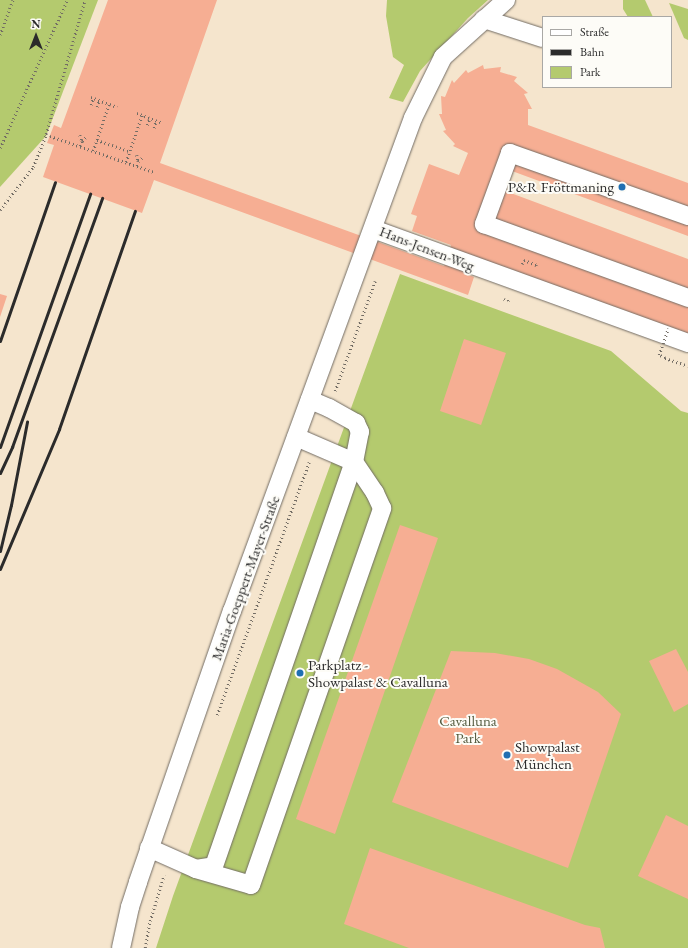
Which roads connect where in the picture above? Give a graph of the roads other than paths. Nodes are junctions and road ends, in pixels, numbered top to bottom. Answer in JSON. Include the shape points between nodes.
{"nodes":[{"id":1,"x":506,"y":0,"type":"edge"},
{"id":2,"x":484,"y":19,"type":"junction"},
{"id":3,"x":542,"y":38,"type":"edge"},
{"id":4,"x":688,"y":216,"type":"edge"},
{"id":5,"x":373,"y":229,"type":"junction"},
{"id":6,"x":688,"y":296,"type":"edge"},
{"id":7,"x":688,"y":343,"type":"edge"},
{"id":8,"x":310,"y":400,"type":"junction"},
{"id":9,"x":296,"y":437,"type":"junction"},
{"id":10,"x":354,"y":462,"type":"junction"},
{"id":11,"x":149,"y":848,"type":"junction"},
{"id":12,"x":196,"y":869,"type":"junction"},
{"id":13,"x":125,"y":929,"type":"junction"},
{"id":14,"x":121,"y":948,"type":"edge"},
{"id":15,"x":124,"y":948,"type":"edge"}],
"edges":[{"from":1,"to":2,"type":"street","name":"Hans-Jensen-Weg"},
{"from":2,"to":3,"type":"street"},
{"from":2,"to":5,"type":"street","name":"Hans-Jensen-Weg","via":[[443,57],[413,118]]},
{"from":4,"to":6,"type":"street","via":[[510,153],[484,224]]},
{"from":5,"to":7,"type":"street","name":"Hans-Jensen-Weg"},
{"from":5,"to":8,"type":"street","name":"Maria-Goeppert-Mayer-Straße"},
{"from":8,"to":9,"type":"street","name":"Maria-Goeppert-Mayer-Straße"},
{"from":8,"to":10,"type":"street","via":[[356,423],[360,432]]},
{"from":9,"to":10,"type":"street"},
{"from":9,"to":11,"type":"street","name":"Maria-Goeppert-Mayer-Straße"},
{"from":10,"to":12,"type":"street","via":[[214,866]]},
{"from":10,"to":12,"type":"street","via":[[382,508],[251,885]]},
{"from":11,"to":12,"type":"street"},
{"from":11,"to":13,"type":"street","name":"Maria-Goeppert-Mayer-Straße"},
{"from":13,"to":14,"type":"street","name":"Maria-Goeppert-Mayer-Straße"},
{"from":13,"to":15,"type":"street","name":"Maria-Goeppert-Mayer-Straße"}]}
